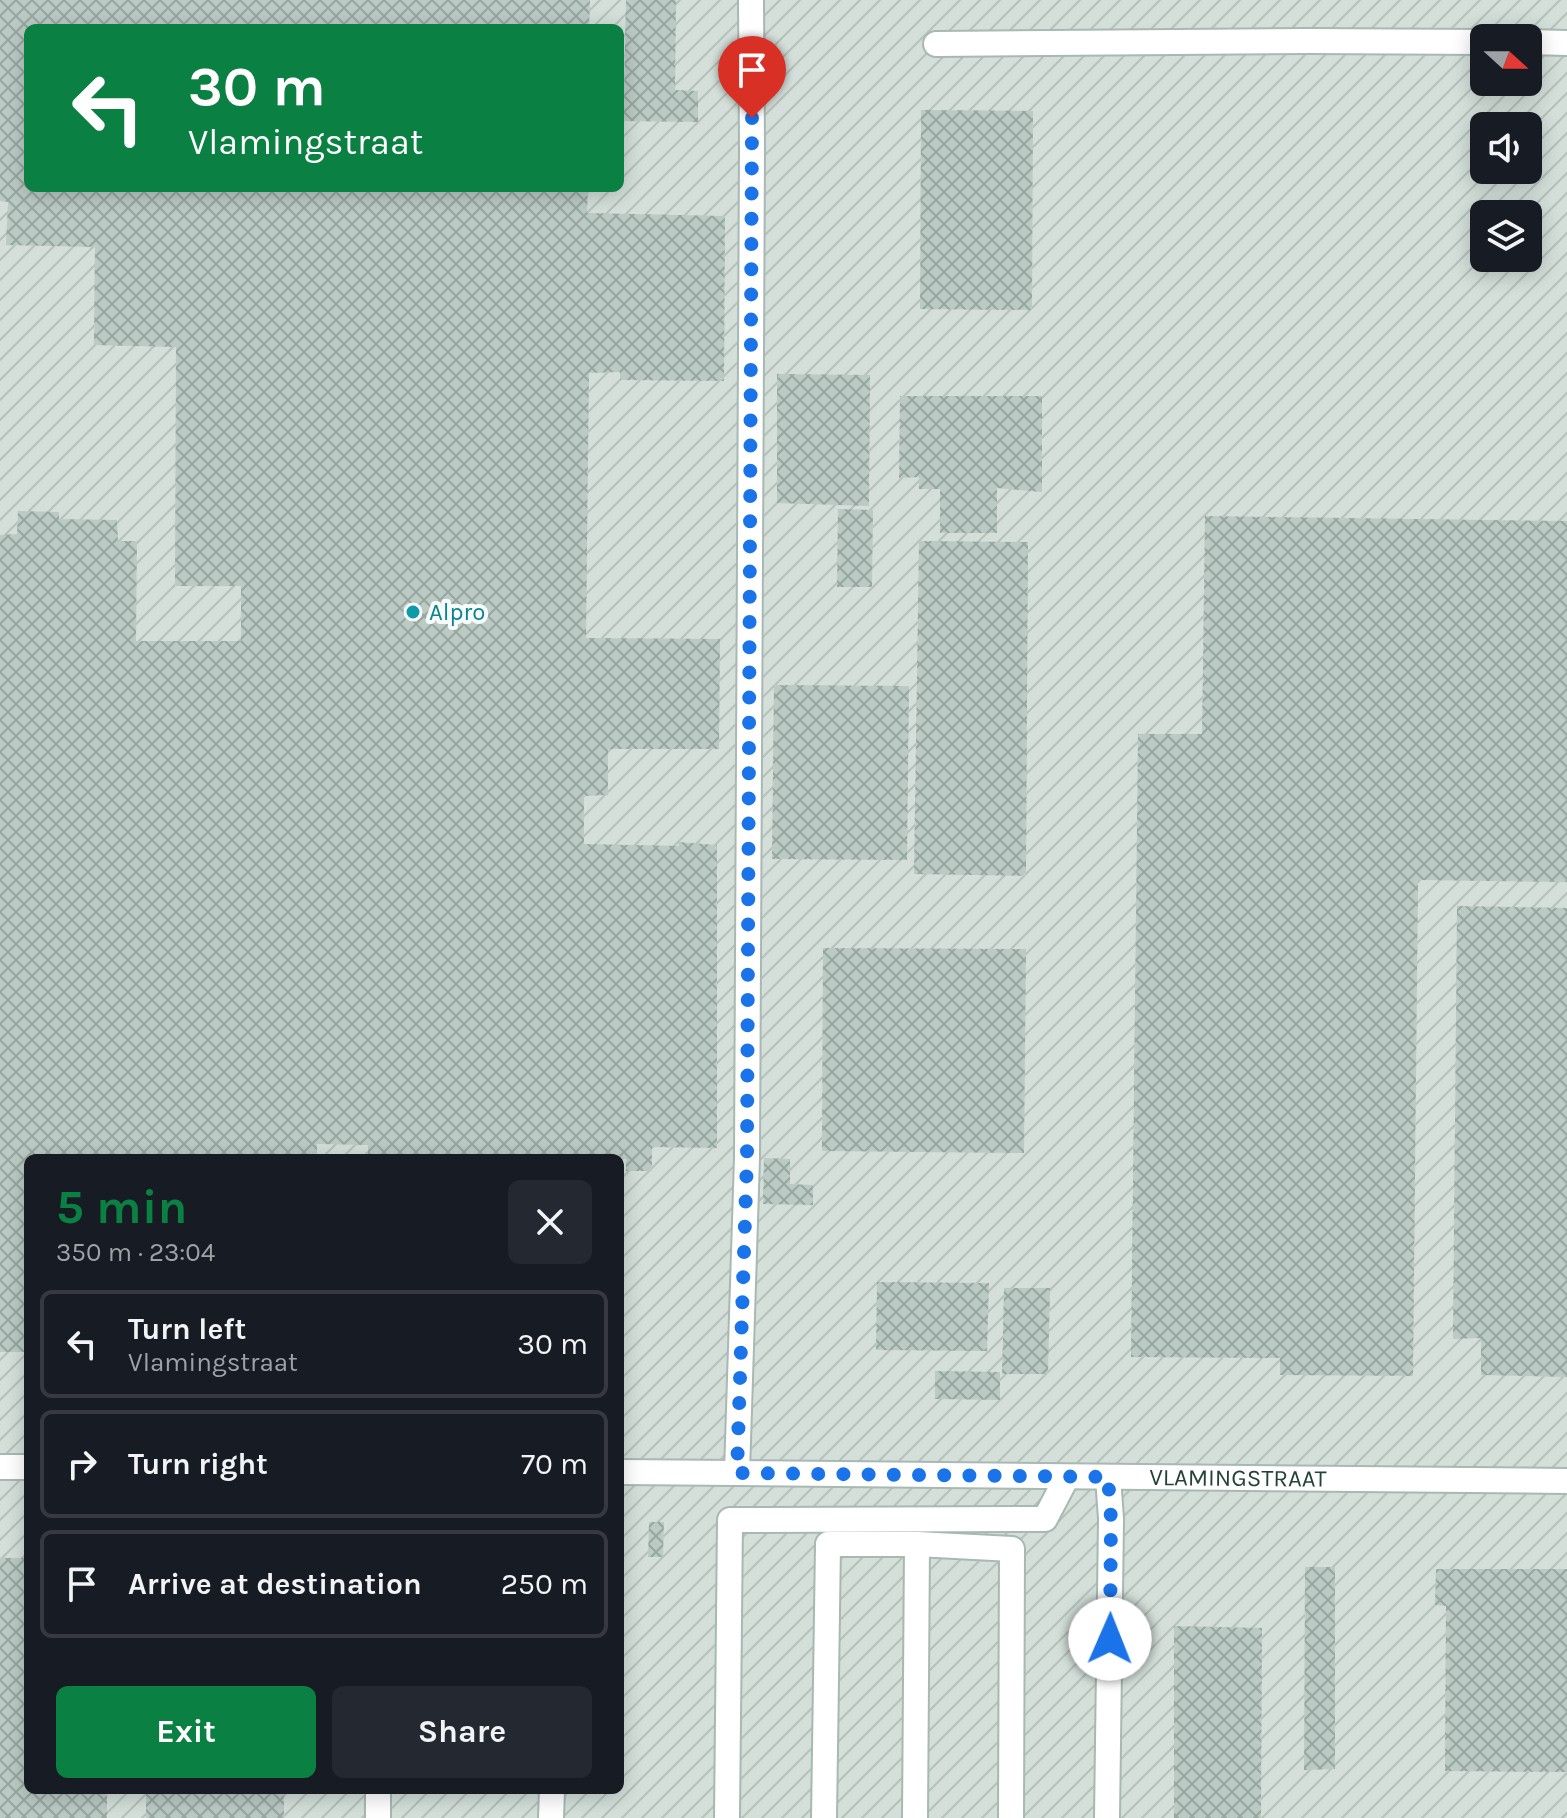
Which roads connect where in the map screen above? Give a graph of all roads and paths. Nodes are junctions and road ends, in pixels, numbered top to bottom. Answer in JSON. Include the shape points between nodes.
{"nodes":[{"id":1,"x":751,"y":0,"type":"edge"},
{"id":2,"x":1470,"y":42,"type":"edge"},
{"id":3,"x":1542,"y":42,"type":"edge"},
{"id":4,"x":1567,"y":43,"type":"edge"},
{"id":5,"x":936,"y":44,"type":"dead end"},
{"id":6,"x":0,"y":1467,"type":"edge"},
{"id":7,"x":24,"y":1467,"type":"edge"},
{"id":8,"x":624,"y":1472,"type":"edge"},
{"id":9,"x":737,"y":1473,"type":"junction"},
{"id":10,"x":1067,"y":1477,"type":"junction"},
{"id":11,"x":1108,"y":1477,"type":"junction"},
{"id":12,"x":1567,"y":1481,"type":"edge"},
{"id":13,"x":917,"y":1544,"type":"junction"},
{"id":14,"x":378,"y":1794,"type":"edge"},
{"id":15,"x":552,"y":1794,"type":"edge"},
{"id":16,"x":378,"y":1818,"type":"edge"},
{"id":17,"x":551,"y":1818,"type":"edge"},
{"id":18,"x":727,"y":1818,"type":"edge"},
{"id":19,"x":824,"y":1818,"type":"edge"},
{"id":20,"x":915,"y":1818,"type":"edge"},
{"id":21,"x":1011,"y":1818,"type":"edge"},
{"id":22,"x":1107,"y":1818,"type":"edge"}],
"edges":[{"from":1,"to":9,"type":"street","via":[[747,1158]]},
{"from":2,"to":5,"type":"street"},
{"from":3,"to":4,"type":"street"},
{"from":6,"to":7,"type":"street"},
{"from":8,"to":9,"type":"street","name":"VLAMINGSTRAAT"},
{"from":9,"to":10,"type":"street","name":"VLAMINGSTRAAT"},
{"from":10,"to":11,"type":"street","name":"VLAMINGSTRAAT"},
{"from":10,"to":18,"type":"street","via":[[1045,1519],[730,1520]]},
{"from":11,"to":12,"type":"street","name":"VLAMINGSTRAAT"},
{"from":11,"to":22,"type":"street"},
{"from":13,"to":19,"type":"street","via":[[828,1544]]},
{"from":13,"to":20,"type":"street"},
{"from":13,"to":21,"type":"street","via":[[1012,1549]]},
{"from":14,"to":16,"type":"street"},
{"from":15,"to":17,"type":"street"}]}
